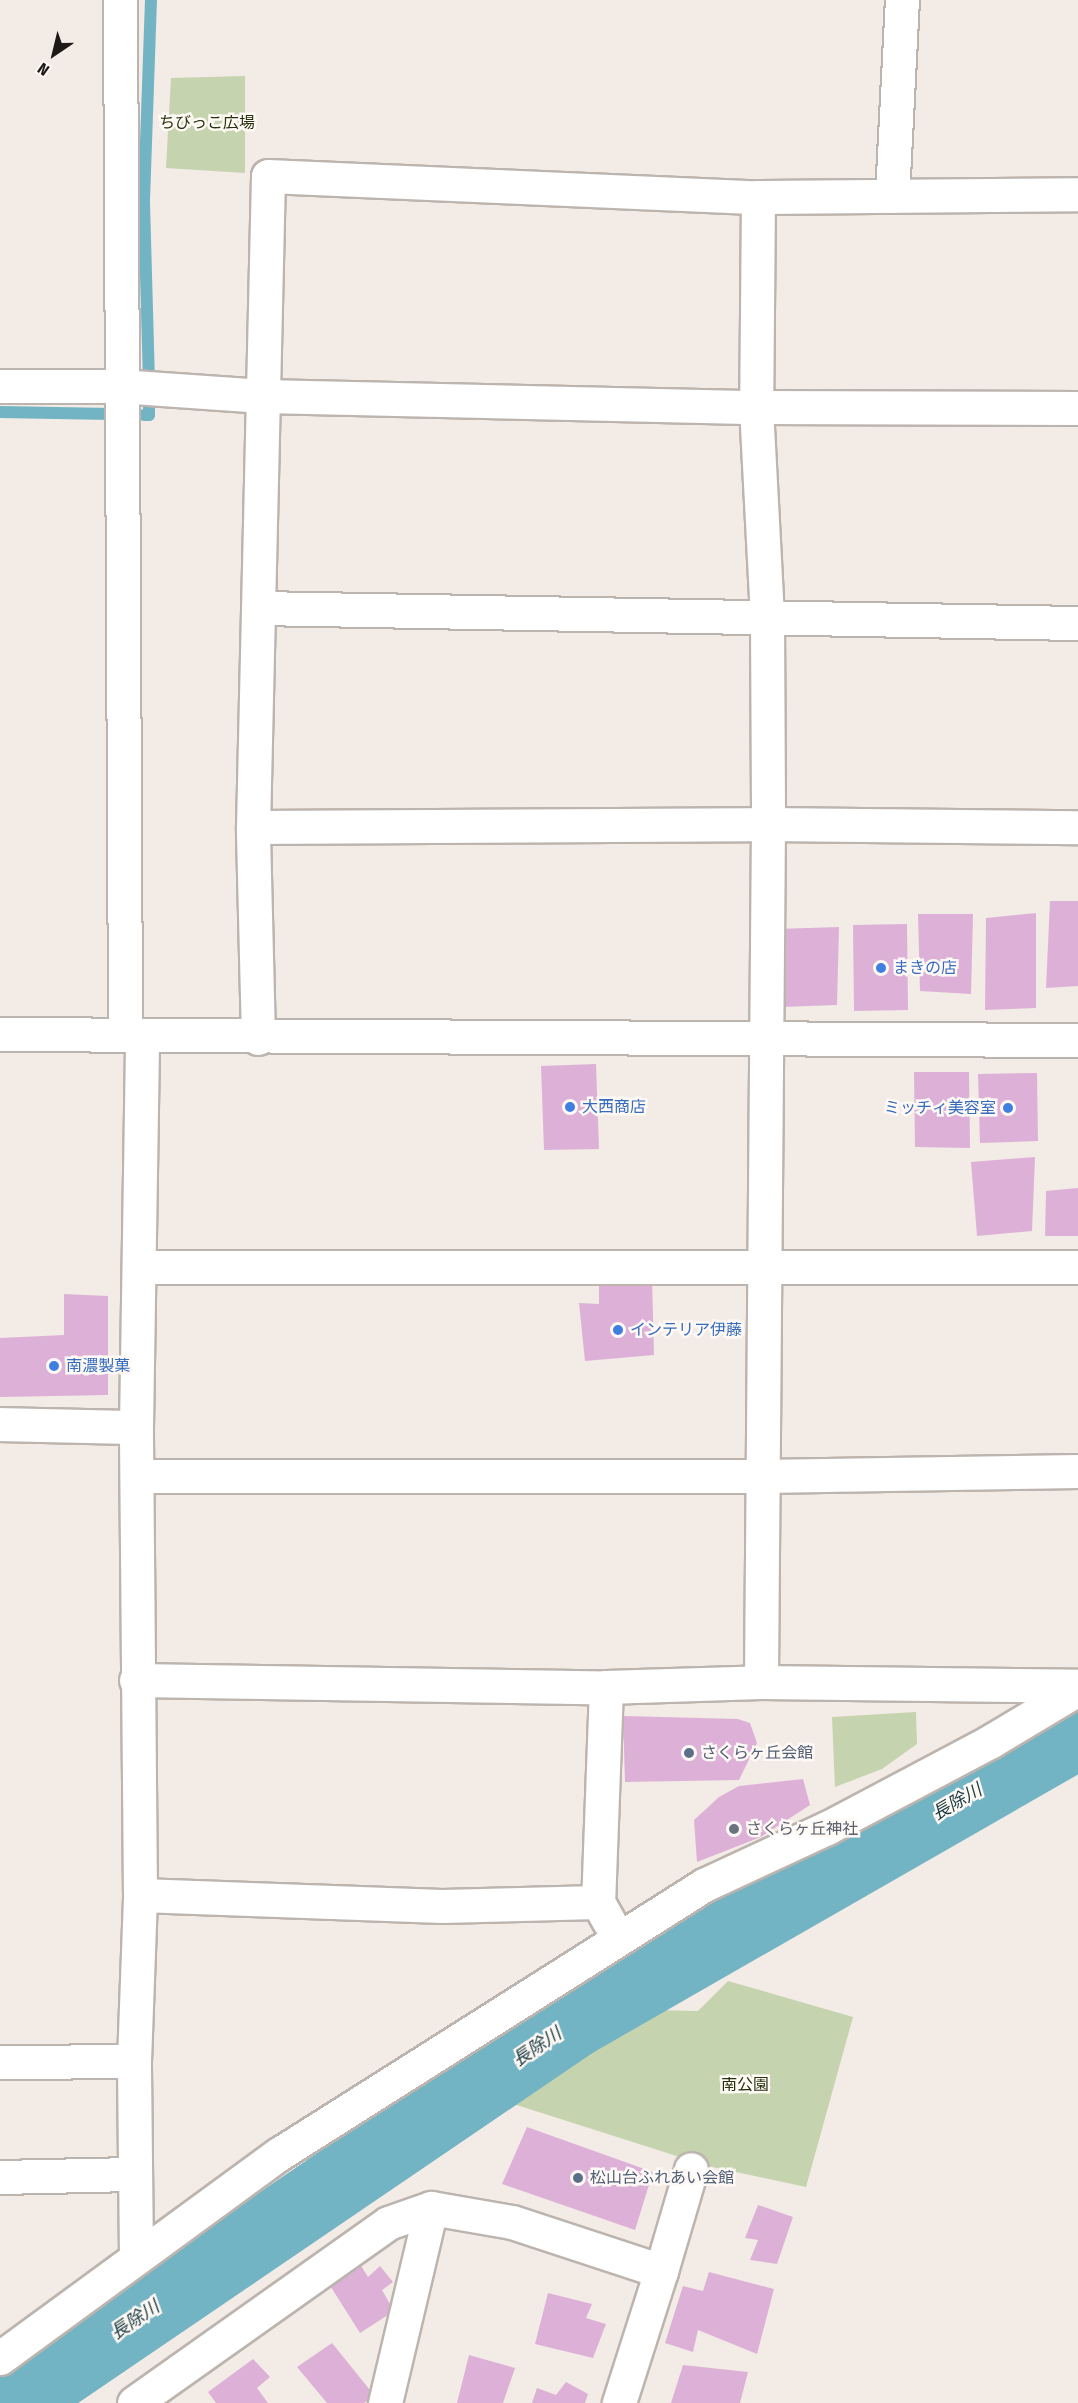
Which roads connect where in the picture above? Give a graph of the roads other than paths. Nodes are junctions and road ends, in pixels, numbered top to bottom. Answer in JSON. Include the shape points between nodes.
{"nodes":[{"id":1,"x":120,"y":0,"type":"edge"},
{"id":2,"x":902,"y":0,"type":"edge"},
{"id":3,"x":1078,"y":194,"type":"edge"},
{"id":4,"x":892,"y":196,"type":"junction"},
{"id":5,"x":758,"y":197,"type":"junction"},
{"id":6,"x":0,"y":386,"type":"edge"},
{"id":7,"x":119,"y":386,"type":"junction"},
{"id":8,"x":262,"y":396,"type":"junction"},
{"id":9,"x":756,"y":407,"type":"junction"},
{"id":10,"x":1078,"y":408,"type":"edge"},
{"id":11,"x":258,"y":608,"type":"junction"},
{"id":12,"x":767,"y":619,"type":"junction"},
{"id":13,"x":1078,"y":623,"type":"edge"},
{"id":14,"x":768,"y":824,"type":"junction"},
{"id":15,"x":253,"y":827,"type":"junction"},
{"id":16,"x":1078,"y":827,"type":"edge"},
{"id":17,"x":0,"y":1034,"type":"edge"},
{"id":18,"x":133,"y":1035,"type":"junction"},
{"id":19,"x":258,"y":1038,"type":"junction"},
{"id":20,"x":767,"y":1038,"type":"junction"},
{"id":21,"x":1078,"y":1040,"type":"edge"},
{"id":22,"x":764,"y":1266,"type":"junction"},
{"id":23,"x":141,"y":1267,"type":"junction"},
{"id":24,"x":1078,"y":1267,"type":"edge"},
{"id":25,"x":0,"y":1424,"type":"edge"},
{"id":26,"x":136,"y":1427,"type":"junction"},
{"id":27,"x":1078,"y":1471,"type":"edge"},
{"id":28,"x":139,"y":1476,"type":"junction"},
{"id":29,"x":761,"y":1476,"type":"junction"},
{"id":30,"x":136,"y":1680,"type":"junction"},
{"id":31,"x":761,"y":1682,"type":"junction"},
{"id":32,"x":606,"y":1687,"type":"junction"},
{"id":33,"x":1078,"y":1687,"type":"edge"},
{"id":34,"x":140,"y":1895,"type":"junction"},
{"id":35,"x":598,"y":1902,"type":"junction"},
{"id":36,"x":619,"y":1939,"type":"junction"},
{"id":37,"x":134,"y":2061,"type":"junction"},
{"id":38,"x":0,"y":2062,"type":"edge"},
{"id":39,"x":691,"y":2169,"type":"dead end"},
{"id":40,"x":135,"y":2174,"type":"junction"},
{"id":41,"x":0,"y":2176,"type":"edge"},
{"id":42,"x":430,"y":2208,"type":"junction"},
{"id":43,"x":136,"y":2259,"type":"junction"},
{"id":44,"x":661,"y":2271,"type":"junction"},
{"id":45,"x":0,"y":2358,"type":"edge"},
{"id":46,"x":134,"y":2403,"type":"edge"},
{"id":47,"x":385,"y":2403,"type":"edge"},
{"id":48,"x":619,"y":2403,"type":"edge"}],
"edges":[{"from":1,"to":7,"type":"street"},
{"from":2,"to":4,"type":"street"},
{"from":3,"to":4,"type":"street"},
{"from":4,"to":5,"type":"street"},
{"from":5,"to":8,"type":"street","via":[[268,176]]},
{"from":5,"to":9,"type":"street"},
{"from":6,"to":7,"type":"street"},
{"from":7,"to":8,"type":"street"},
{"from":7,"to":18,"type":"street"},
{"from":8,"to":9,"type":"street"},
{"from":8,"to":11,"type":"street"},
{"from":9,"to":10,"type":"street"},
{"from":9,"to":12,"type":"street"},
{"from":11,"to":12,"type":"street"},
{"from":11,"to":15,"type":"street"},
{"from":12,"to":13,"type":"street"},
{"from":12,"to":14,"type":"street"},
{"from":14,"to":15,"type":"street"},
{"from":14,"to":16,"type":"street"},
{"from":14,"to":20,"type":"street"},
{"from":15,"to":19,"type":"street"},
{"from":17,"to":18,"type":"street"},
{"from":18,"to":19,"type":"street"},
{"from":18,"to":23,"type":"street"},
{"from":19,"to":20,"type":"street"},
{"from":20,"to":21,"type":"street"},
{"from":20,"to":22,"type":"street"},
{"from":22,"to":23,"type":"street"},
{"from":22,"to":24,"type":"street"},
{"from":22,"to":29,"type":"street"},
{"from":23,"to":26,"type":"street"},
{"from":25,"to":26,"type":"street"},
{"from":26,"to":28,"type":"street"},
{"from":27,"to":29,"type":"street"},
{"from":28,"to":29,"type":"street"},
{"from":28,"to":30,"type":"street"},
{"from":29,"to":31,"type":"street"},
{"from":30,"to":32,"type":"street"},
{"from":30,"to":34,"type":"street"},
{"from":31,"to":32,"type":"street"},
{"from":31,"to":33,"type":"street"},
{"from":32,"to":35,"type":"street"},
{"from":33,"to":36,"type":"street","via":[[991,1742],[827,1828],[704,1885]]},
{"from":34,"to":35,"type":"street","via":[[442,1906]]},
{"from":34,"to":37,"type":"street"},
{"from":35,"to":36,"type":"street"},
{"from":36,"to":43,"type":"street","via":[[279,2154]]},
{"from":37,"to":38,"type":"street"},
{"from":37,"to":40,"type":"street"},
{"from":39,"to":44,"type":"street"},
{"from":40,"to":41,"type":"street"},
{"from":40,"to":43,"type":"street"},
{"from":42,"to":44,"type":"street","via":[[512,2222]]},
{"from":42,"to":46,"type":"street","via":[[388,2223]]},
{"from":42,"to":47,"type":"street"},
{"from":43,"to":45,"type":"street"},
{"from":44,"to":48,"type":"street"}]}
